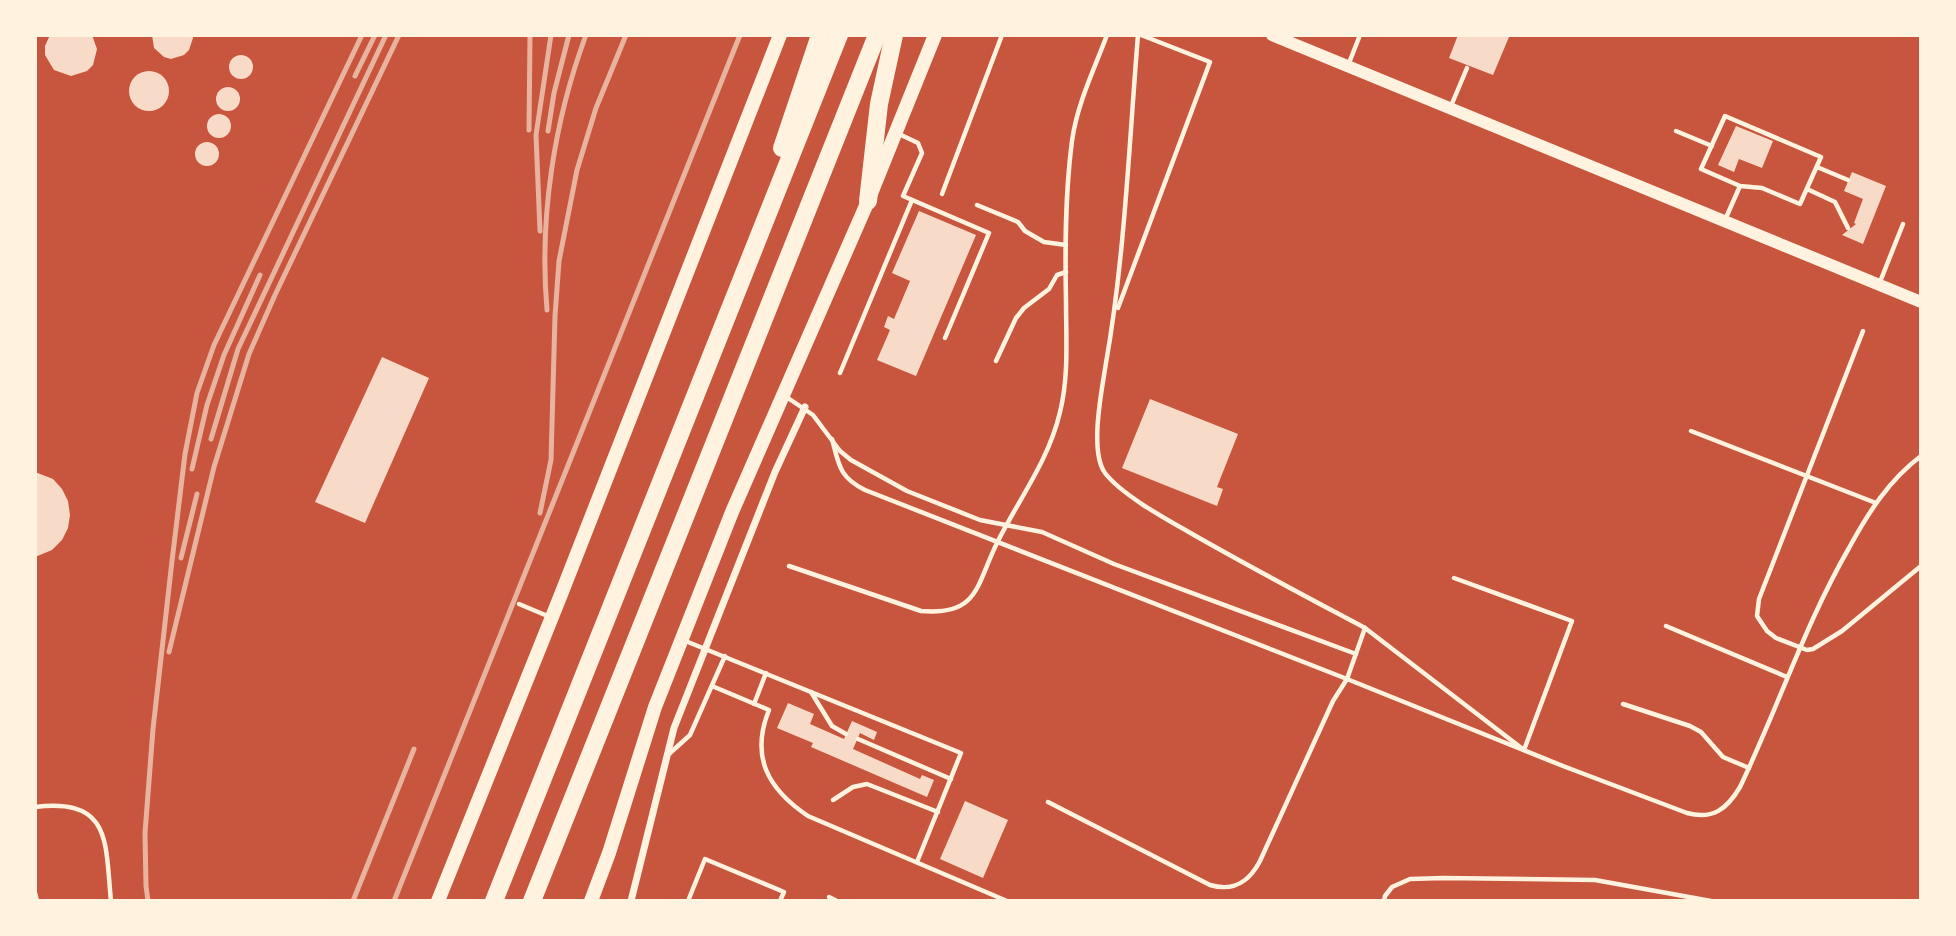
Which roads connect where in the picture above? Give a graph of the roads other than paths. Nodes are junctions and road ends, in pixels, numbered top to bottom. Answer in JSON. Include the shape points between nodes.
{"nodes":[{"id":1,"x":780,"y":35,"type":"edge"},
{"id":2,"x":820,"y":35,"type":"edge"},
{"id":3,"x":839,"y":35,"type":"edge"},
{"id":4,"x":877,"y":35,"type":"edge"},
{"id":5,"x":894,"y":35,"type":"edge"},
{"id":6,"x":935,"y":35,"type":"edge"},
{"id":7,"x":1002,"y":35,"type":"edge"},
{"id":8,"x":1107,"y":35,"type":"edge"},
{"id":9,"x":1139,"y":35,"type":"edge"},
{"id":10,"x":1272,"y":35,"type":"edge"},
{"id":11,"x":1360,"y":35,"type":"edge"},
{"id":12,"x":1348,"y":66,"type":"junction"},
{"id":13,"x":1467,"y":68,"type":"dead end"},
{"id":14,"x":1450,"y":108,"type":"junction"},
{"id":15,"x":1676,"y":131,"type":"dead end"},
{"id":16,"x":896,"y":132,"type":"junction"},
{"id":17,"x":1712,"y":146,"type":"junction"},
{"id":18,"x":1816,"y":167,"type":"junction"},
{"id":19,"x":1848,"y":180,"type":"dead end"},
{"id":20,"x":1740,"y":186,"type":"junction"},
{"id":21,"x":1807,"y":189,"type":"junction"},
{"id":22,"x":942,"y":194,"type":"dead end"},
{"id":23,"x":912,"y":200,"type":"junction"},
{"id":24,"x":868,"y":201,"type":"junction"},
{"id":25,"x":977,"y":205,"type":"dead end"},
{"id":26,"x":1725,"y":221,"type":"junction"},
{"id":27,"x":1903,"y":224,"type":"dead end"},
{"id":28,"x":1849,"y":228,"type":"dead end"},
{"id":29,"x":1066,"y":246,"type":"junction"},
{"id":30,"x":1066,"y":272,"type":"junction"},
{"id":31,"x":1879,"y":284,"type":"junction"},
{"id":32,"x":1921,"y":302,"type":"edge"},
{"id":33,"x":1114,"y":319,"type":"junction"},
{"id":34,"x":723,"y":326,"type":"junction"},
{"id":35,"x":1863,"y":331,"type":"dead end"},
{"id":36,"x":945,"y":338,"type":"dead end"},
{"id":37,"x":996,"y":361,"type":"dead end"},
{"id":38,"x":841,"y":373,"type":"dead end"},
{"id":39,"x":783,"y":395,"type":"junction"},
{"id":40,"x":805,"y":407,"type":"junction"},
{"id":41,"x":1690,"y":431,"type":"dead end"},
{"id":42,"x":832,"y":439,"type":"junction"},
{"id":43,"x":1921,"y":456,"type":"edge"},
{"id":44,"x":1807,"y":476,"type":"junction"},
{"id":45,"x":1876,"y":503,"type":"junction"},
{"id":46,"x":1007,"y":526,"type":"junction"},
{"id":47,"x":997,"y":543,"type":"junction"},
{"id":48,"x":789,"y":566,"type":"dead end"},
{"id":49,"x":1921,"y":566,"type":"edge"},
{"id":50,"x":1454,"y":578,"type":"dead end"},
{"id":51,"x":519,"y":604,"type":"dead end"},
{"id":52,"x":552,"y":618,"type":"junction"},
{"id":53,"x":1666,"y":626,"type":"dead end"},
{"id":54,"x":1365,"y":628,"type":"junction"},
{"id":55,"x":682,"y":639,"type":"junction"},
{"id":56,"x":1799,"y":646,"type":"junction"},
{"id":57,"x":705,"y":649,"type":"junction"},
{"id":58,"x":1356,"y":654,"type":"junction"},
{"id":59,"x":724,"y":656,"type":"junction"},
{"id":60,"x":766,"y":673,"type":"junction"},
{"id":61,"x":1787,"y":677,"type":"junction"},
{"id":62,"x":1347,"y":679,"type":"junction"},
{"id":63,"x":712,"y":686,"type":"junction"},
{"id":64,"x":811,"y":691,"type":"junction"},
{"id":65,"x":754,"y":704,"type":"junction"},
{"id":66,"x":1623,"y":704,"type":"dead end"},
{"id":67,"x":846,"y":734,"type":"dead end"},
{"id":68,"x":858,"y":739,"type":"dead end"},
{"id":69,"x":1524,"y":750,"type":"junction"},
{"id":70,"x":666,"y":757,"type":"junction"},
{"id":71,"x":1749,"y":768,"type":"junction"},
{"id":72,"x":951,"y":779,"type":"junction"},
{"id":73,"x":833,"y":800,"type":"dead end"},
{"id":74,"x":1048,"y":802,"type":"dead end"},
{"id":75,"x":35,"y":808,"type":"edge"},
{"id":76,"x":938,"y":812,"type":"junction"},
{"id":77,"x":918,"y":862,"type":"junction"},
{"id":78,"x":35,"y":893,"type":"edge"},
{"id":79,"x":829,"y":897,"type":"dead end"},
{"id":80,"x":37,"y":901,"type":"edge"},
{"id":81,"x":111,"y":901,"type":"edge"},
{"id":82,"x":438,"y":901,"type":"edge"},
{"id":83,"x":494,"y":901,"type":"edge"},
{"id":84,"x":532,"y":901,"type":"edge"},
{"id":85,"x":591,"y":901,"type":"edge"},
{"id":86,"x":631,"y":901,"type":"edge"},
{"id":87,"x":688,"y":901,"type":"edge"},
{"id":88,"x":780,"y":901,"type":"edge"},
{"id":89,"x":837,"y":901,"type":"edge"},
{"id":90,"x":1007,"y":901,"type":"edge"},
{"id":91,"x":1384,"y":901,"type":"edge"},
{"id":92,"x":1711,"y":901,"type":"edge"}],
"edges":[{"from":1,"to":52,"type":"main road"},
{"from":2,"to":34,"type":"highway"},
{"from":3,"to":34,"type":"highway"},
{"from":4,"to":84,"type":"highway"},
{"from":5,"to":24,"type":"highway","via":[[879,104]]},
{"from":6,"to":16,"type":"main road"},
{"from":7,"to":22,"type":"lane"},
{"from":8,"to":29,"type":"lane","via":[[1077,111]]},
{"from":9,"to":33,"type":"lane"},
{"from":9,"to":33,"type":"lane","via":[[1210,62]]},
{"from":10,"to":12,"type":"street"},
{"from":11,"to":12,"type":"lane"},
{"from":12,"to":14,"type":"street"},
{"from":13,"to":14,"type":"lane"},
{"from":14,"to":26,"type":"street"},
{"from":15,"to":17,"type":"lane"},
{"from":16,"to":23,"type":"lane","via":[[921,148],[904,196]]},
{"from":16,"to":24,"type":"main road"},
{"from":17,"to":18,"type":"lane","via":[[1725,116],[1821,157]]},
{"from":17,"to":20,"type":"lane","via":[[1701,169]]},
{"from":18,"to":19,"type":"lane"},
{"from":18,"to":21,"type":"lane"},
{"from":20,"to":21,"type":"lane","via":[[1762,187],[1800,204]]},
{"from":20,"to":26,"type":"lane"},
{"from":21,"to":28,"type":"lane","via":[[1835,202]]},
{"from":23,"to":36,"type":"lane","via":[[989,233]]},
{"from":23,"to":38,"type":"lane"},
{"from":24,"to":39,"type":"main road"},
{"from":25,"to":29,"type":"lane","via":[[1018,222],[1044,242]]},
{"from":26,"to":31,"type":"street"},
{"from":27,"to":31,"type":"lane"},
{"from":29,"to":30,"type":"lane"},
{"from":30,"to":37,"type":"lane","via":[[1057,275],[1049,289],[1016,318]]},
{"from":30,"to":46,"type":"lane","via":[[1067,360],[1061,410],[1039,467]]},
{"from":31,"to":32,"type":"street"},
{"from":33,"to":54,"type":"lane","via":[[1097,441],[1104,472],[1159,515]]},
{"from":34,"to":83,"type":"highway"},
{"from":35,"to":44,"type":"lane"},
{"from":39,"to":40,"type":"lane"},
{"from":39,"to":55,"type":"main road"},
{"from":40,"to":42,"type":"lane"},
{"from":40,"to":57,"type":"street"},
{"from":41,"to":44,"type":"lane"},
{"from":42,"to":46,"type":"lane","via":[[850,460],[907,491]]},
{"from":42,"to":47,"type":"lane","via":[[841,471],[852,483]]},
{"from":43,"to":45,"type":"lane"},
{"from":44,"to":45,"type":"lane"},
{"from":44,"to":56,"type":"lane","via":[[1759,599],[1757,616],[1776,638]]},
{"from":45,"to":56,"type":"lane"},
{"from":46,"to":47,"type":"lane"},
{"from":46,"to":58,"type":"lane","via":[[1042,532],[1114,564]]},
{"from":47,"to":48,"type":"lane","via":[[974,597],[937,612],[909,607]]},
{"from":47,"to":62,"type":"lane"},
{"from":49,"to":56,"type":"lane","via":[[1823,644],[1813,649]]},
{"from":50,"to":69,"type":"lane","via":[[1572,621]]},
{"from":51,"to":52,"type":"lane"},
{"from":52,"to":82,"type":"main road"},
{"from":53,"to":61,"type":"lane"},
{"from":54,"to":58,"type":"lane"},
{"from":54,"to":69,"type":"lane"},
{"from":55,"to":57,"type":"lane"},
{"from":55,"to":85,"type":"main road"},
{"from":56,"to":61,"type":"lane"},
{"from":57,"to":59,"type":"lane"},
{"from":57,"to":70,"type":"street"},
{"from":58,"to":62,"type":"lane"},
{"from":59,"to":60,"type":"lane"},
{"from":59,"to":63,"type":"lane"},
{"from":60,"to":64,"type":"lane"},
{"from":60,"to":65,"type":"lane"},
{"from":61,"to":71,"type":"lane"},
{"from":62,"to":69,"type":"lane"},
{"from":62,"to":74,"type":"lane","via":[[1254,874],[1232,888],[1210,885]]},
{"from":63,"to":65,"type":"lane"},
{"from":63,"to":70,"type":"lane","via":[[690,735]]},
{"from":64,"to":67,"type":"lane","via":[[832,726]]},
{"from":64,"to":72,"type":"lane","via":[[961,753]]},
{"from":65,"to":77,"type":"lane","via":[[769,710],[761,736],[762,758],[785,798],[808,816]]},
{"from":66,"to":71,"type":"lane","via":[[1690,726],[1723,757]]},
{"from":68,"to":72,"type":"lane"},
{"from":69,"to":71,"type":"lane","via":[[1699,816],[1711,815],[1732,801]]},
{"from":70,"to":86,"type":"street"},
{"from":72,"to":76,"type":"lane"},
{"from":73,"to":76,"type":"lane","via":[[867,783]]},
{"from":75,"to":81,"type":"lane","via":[[73,807],[98,824],[105,843]]},
{"from":76,"to":77,"type":"lane"},
{"from":77,"to":90,"type":"lane"},
{"from":78,"to":80,"type":"lane"},
{"from":79,"to":89,"type":"lane"},
{"from":87,"to":88,"type":"lane","via":[[705,859],[784,892]]},
{"from":91,"to":92,"type":"lane","via":[[1392,887],[1410,879],[1443,878],[1595,880]]}]}
